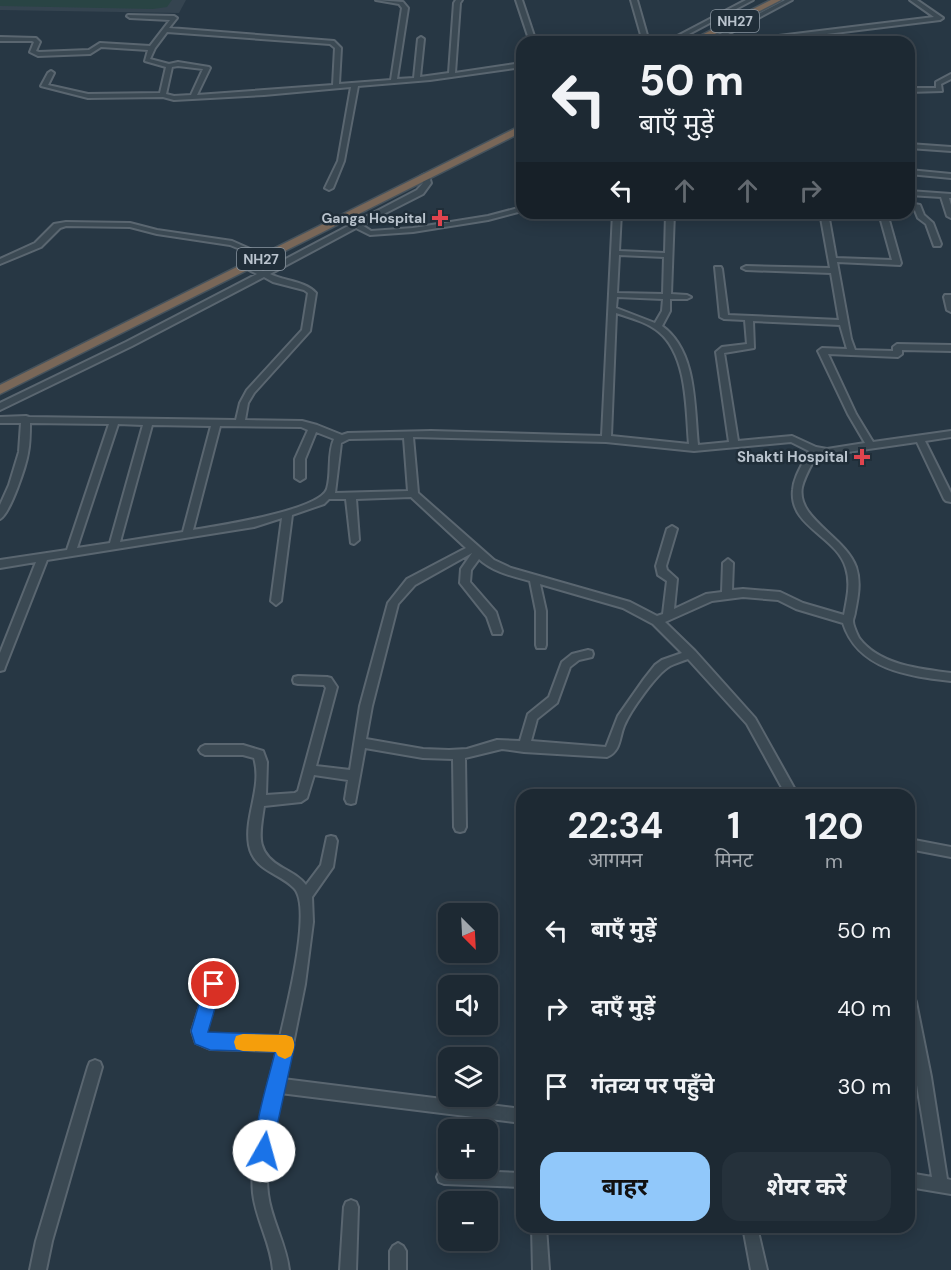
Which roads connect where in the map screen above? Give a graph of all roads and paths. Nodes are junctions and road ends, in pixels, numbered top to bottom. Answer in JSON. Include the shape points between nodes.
{"nodes":[{"id":1,"x":380,"y":0,"type":"edge"},
{"id":2,"x":459,"y":0,"type":"edge"},
{"id":3,"x":519,"y":0,"type":"edge"},
{"id":4,"x":634,"y":0,"type":"edge"},
{"id":5,"x":750,"y":0,"type":"edge"},
{"id":6,"x":765,"y":0,"type":"edge"},
{"id":7,"x":777,"y":0,"type":"edge"},
{"id":8,"x":789,"y":0,"type":"edge"},
{"id":9,"x":913,"y":0,"type":"edge"},
{"id":10,"x":130,"y":16,"type":"dead end"},
{"id":11,"x":949,"y":17,"type":"dead end"},
{"id":12,"x":940,"y":18,"type":"junction"},
{"id":13,"x":166,"y":30,"type":"junction"},
{"id":14,"x":531,"y":36,"type":"edge"},
{"id":15,"x":644,"y":36,"type":"edge"},
{"id":16,"x":681,"y":36,"type":"edge"},
{"id":17,"x":692,"y":36,"type":"edge"},
{"id":18,"x":704,"y":36,"type":"edge"},
{"id":19,"x":720,"y":36,"type":"edge"},
{"id":20,"x":823,"y":36,"type":"edge"},
{"id":21,"x":0,"y":39,"type":"edge"},
{"id":22,"x":421,"y":39,"type":"dead end"},
{"id":23,"x":152,"y":48,"type":"junction"},
{"id":24,"x":169,"y":66,"type":"junction"},
{"id":25,"x":516,"y":66,"type":"edge"},
{"id":26,"x":51,"y":73,"type":"dead end"},
{"id":27,"x":452,"y":75,"type":"junction"},
{"id":28,"x":951,"y":76,"type":"edge"},
{"id":29,"x":417,"y":79,"type":"junction"},
{"id":30,"x":394,"y":81,"type":"junction"},
{"id":31,"x":355,"y":85,"type":"junction"},
{"id":32,"x":336,"y":87,"type":"junction"},
{"id":33,"x":915,"y":90,"type":"edge"},
{"id":34,"x":163,"y":95,"type":"junction"},
{"id":35,"x":193,"y":97,"type":"junction"},
{"id":36,"x":516,"y":125,"type":"edge"},
{"id":37,"x":516,"y":131,"type":"edge"},
{"id":38,"x":915,"y":146,"type":"edge"},
{"id":39,"x":951,"y":149,"type":"edge"},
{"id":40,"x":915,"y":173,"type":"edge"},
{"id":41,"x":425,"y":176,"type":"junction"},
{"id":42,"x":951,"y":176,"type":"edge"},
{"id":43,"x":328,"y":188,"type":"dead end"},
{"id":44,"x":915,"y":194,"type":"edge"},
{"id":45,"x":948,"y":196,"type":"edge"},
{"id":46,"x":915,"y":210,"type":"edge"},
{"id":47,"x":516,"y":211,"type":"edge"},
{"id":48,"x":951,"y":216,"type":"edge"},
{"id":49,"x":342,"y":218,"type":"junction"},
{"id":50,"x":617,"y":219,"type":"edge"},
{"id":51,"x":670,"y":219,"type":"edge"},
{"id":52,"x":825,"y":219,"type":"edge"},
{"id":53,"x":885,"y":219,"type":"edge"},
{"id":54,"x":358,"y":226,"type":"junction"},
{"id":55,"x":937,"y":244,"type":"dead end"},
{"id":56,"x":255,"y":253,"type":"junction"},
{"id":57,"x":615,"y":253,"type":"junction"},
{"id":58,"x":669,"y":255,"type":"junction"},
{"id":59,"x":833,"y":260,"type":"junction"},
{"id":60,"x":0,"y":262,"type":"edge"},
{"id":61,"x":248,"y":266,"type":"junction"},
{"id":62,"x":718,"y":268,"type":"dead end"},
{"id":63,"x":746,"y":268,"type":"dead end"},
{"id":64,"x":835,"y":271,"type":"junction"},
{"id":65,"x":264,"y":274,"type":"junction"},
{"id":66,"x":613,"y":295,"type":"junction"},
{"id":67,"x":667,"y":296,"type":"junction"},
{"id":68,"x":687,"y":297,"type":"dead end"},
{"id":69,"x":951,"y":297,"type":"edge"},
{"id":70,"x":612,"y":309,"type":"junction"},
{"id":71,"x":951,"y":310,"type":"edge"},
{"id":72,"x":748,"y":319,"type":"junction"},
{"id":73,"x":844,"y":323,"type":"junction"},
{"id":74,"x":657,"y":327,"type":"junction"},
{"id":75,"x":951,"y":348,"type":"edge"},
{"id":76,"x":852,"y":352,"type":"junction"},
{"id":77,"x":0,"y":379,"type":"edge"},
{"id":78,"x":0,"y":390,"type":"edge"},
{"id":79,"x":0,"y":407,"type":"edge"},
{"id":80,"x":26,"y":419,"type":"junction"},
{"id":81,"x":0,"y":420,"type":"edge"},
{"id":82,"x":115,"y":421,"type":"junction"},
{"id":83,"x":148,"y":421,"type":"junction"},
{"id":84,"x":216,"y":423,"type":"junction"},
{"id":85,"x":240,"y":423,"type":"junction"},
{"id":86,"x":314,"y":428,"type":"junction"},
{"id":87,"x":951,"y":434,"type":"edge"},
{"id":88,"x":408,"y":435,"type":"junction"},
{"id":89,"x":341,"y":438,"type":"junction"},
{"id":90,"x":606,"y":439,"type":"junction"},
{"id":91,"x":920,"y":439,"type":"junction"},
{"id":92,"x":734,"y":444,"type":"junction"},
{"id":93,"x":872,"y":446,"type":"junction"},
{"id":94,"x":694,"y":448,"type":"junction"},
{"id":95,"x":814,"y":450,"type":"junction"},
{"id":96,"x":300,"y":478,"type":"dead end"},
{"id":97,"x":413,"y":494,"type":"junction"},
{"id":98,"x":329,"y":496,"type":"junction"},
{"id":99,"x":351,"y":496,"type":"junction"},
{"id":100,"x":949,"y":499,"type":"dead end"},
{"id":101,"x":287,"y":514,"type":"junction"},
{"id":102,"x":0,"y":516,"type":"edge"},
{"id":103,"x":672,"y":529,"type":"dead end"},
{"id":104,"x":187,"y":534,"type":"junction"},
{"id":105,"x":354,"y":540,"type":"dead end"},
{"id":106,"x":114,"y":546,"type":"junction"},
{"id":107,"x":71,"y":552,"type":"junction"},
{"id":108,"x":474,"y":552,"type":"junction"},
{"id":109,"x":43,"y":557,"type":"junction"},
{"id":110,"x":728,"y":563,"type":"dead end"},
{"id":111,"x":0,"y":564,"type":"edge"},
{"id":112,"x":534,"y":578,"type":"junction"},
{"id":113,"x":727,"y":594,"type":"junction"},
{"id":114,"x":276,"y":601,"type":"dead end"},
{"id":115,"x":668,"y":616,"type":"junction"},
{"id":116,"x":847,"y":619,"type":"junction"},
{"id":117,"x":657,"y":621,"type":"junction"},
{"id":118,"x":497,"y":631,"type":"dead end"},
{"id":119,"x":541,"y":645,"type":"dead end"},
{"id":120,"x":588,"y":654,"type":"dead end"},
{"id":121,"x":691,"y":654,"type":"junction"},
{"id":122,"x":0,"y":667,"type":"edge"},
{"id":123,"x":951,"y":677,"type":"edge"},
{"id":124,"x":298,"y":680,"type":"dead end"},
{"id":125,"x":360,"y":743,"type":"junction"},
{"id":126,"x":525,"y":747,"type":"junction"},
{"id":127,"x":205,"y":750,"type":"dead end"},
{"id":128,"x":459,"y":755,"type":"junction"},
{"id":129,"x":310,"y":770,"type":"junction"},
{"id":130,"x":355,"y":776,"type":"junction"},
{"id":131,"x":789,"y":789,"type":"edge"},
{"id":132,"x":351,"y":799,"type":"dead end"},
{"id":133,"x":258,"y":801,"type":"junction"},
{"id":134,"x":460,"y":827,"type":"dead end"},
{"id":135,"x":331,"y":841,"type":"dead end"},
{"id":136,"x":915,"y":845,"type":"edge"},
{"id":137,"x":951,"y":852,"type":"edge"},
{"id":138,"x":306,"y":895,"type":"junction"},
{"id":139,"x":214,"y":984,"type":"dead end"},
{"id":140,"x":915,"y":1032,"type":"edge"},
{"id":141,"x":286,"y":1044,"type":"junction"},
{"id":142,"x":95,"y":1067,"type":"dead end"},
{"id":143,"x":275,"y":1085,"type":"junction"},
{"id":144,"x":516,"y":1115,"type":"edge"},
{"id":145,"x":496,"y":1179,"type":"edge"},
{"id":146,"x":516,"y":1180,"type":"edge"},
{"id":147,"x":915,"y":1181,"type":"edge"},
{"id":148,"x":946,"y":1186,"type":"edge"},
{"id":149,"x":351,"y":1207,"type":"dead end"},
{"id":150,"x":539,"y":1233,"type":"edge"},
{"id":151,"x":751,"y":1233,"type":"edge"},
{"id":152,"x":398,"y":1251,"type":"dead end"},
{"id":153,"x":38,"y":1270,"type":"edge"},
{"id":154,"x":281,"y":1270,"type":"edge"},
{"id":155,"x":348,"y":1270,"type":"edge"},
{"id":156,"x":398,"y":1270,"type":"edge"},
{"id":157,"x":541,"y":1270,"type":"edge"},
{"id":158,"x":759,"y":1270,"type":"edge"}],
"edges":[{"from":1,"to":30,"type":"street","via":[[401,3],[405,8]]},
{"from":2,"to":27,"type":"street"},
{"from":3,"to":14,"type":"street"},
{"from":4,"to":15,"type":"street"},
{"from":5,"to":16,"type":"street"},
{"from":6,"to":17,"type":"highway","number":"NH27"},
{"from":7,"to":18,"type":"highway","number":"NH27"},
{"from":8,"to":19,"type":"street"},
{"from":9,"to":12,"type":"street"},
{"from":10,"to":13,"type":"street","via":[[174,18]]},
{"from":11,"to":12,"type":"street"},
{"from":12,"to":20,"type":"street"},
{"from":13,"to":23,"type":"street"},
{"from":13,"to":32,"type":"street","via":[[332,42],[338,48]]},
{"from":21,"to":23,"type":"street","via":[[34,39],[37,42],[33,52],[38,54],[90,52],[100,45]]},
{"from":22,"to":29,"type":"street"},
{"from":23,"to":24,"type":"street","via":[[147,60]]},
{"from":24,"to":34,"type":"street"},
{"from":24,"to":35,"type":"street","via":[[207,68]]},
{"from":25,"to":27,"type":"street"},
{"from":26,"to":34,"type":"street","via":[[44,86],[81,96]]},
{"from":27,"to":29,"type":"street"},
{"from":28,"to":33,"type":"street","via":[[938,83],[940,90]]},
{"from":29,"to":30,"type":"street"},
{"from":30,"to":31,"type":"street"},
{"from":31,"to":32,"type":"street"},
{"from":31,"to":43,"type":"street","via":[[341,161]]},
{"from":32,"to":35,"type":"street"},
{"from":34,"to":35,"type":"street"},
{"from":36,"to":56,"type":"highway","number":"NH27"},
{"from":37,"to":41,"type":"highway","number":"NH27"},
{"from":38,"to":39,"type":"street"},
{"from":40,"to":42,"type":"street"},
{"from":41,"to":49,"type":"highway","number":"NH27"},
{"from":41,"to":54,"type":"street","via":[[427,183],[420,192]]},
{"from":44,"to":45,"type":"street"},
{"from":45,"to":48,"type":"street"},
{"from":46,"to":55,"type":"street","via":[[930,223]]},
{"from":47,"to":54,"type":"street","via":[[413,230],[370,233]]},
{"from":49,"to":54,"type":"street"},
{"from":49,"to":61,"type":"highway","number":"NH27"},
{"from":50,"to":57,"type":"street"},
{"from":51,"to":58,"type":"street"},
{"from":52,"to":59,"type":"street"},
{"from":53,"to":59,"type":"street","via":[[897,263]]},
{"from":54,"to":65,"type":"street"},
{"from":56,"to":60,"type":"street","via":[[232,243],[130,225],[66,224],[57,226],[38,245]]},
{"from":56,"to":77,"type":"highway","number":"NH27"},
{"from":57,"to":58,"type":"street"},
{"from":57,"to":66,"type":"street"},
{"from":58,"to":67,"type":"street"},
{"from":59,"to":64,"type":"street"},
{"from":61,"to":65,"type":"street"},
{"from":61,"to":78,"type":"highway","number":"NH27"},
{"from":62,"to":72,"type":"street","via":[[724,317]]},
{"from":63,"to":64,"type":"street"},
{"from":64,"to":73,"type":"street"},
{"from":65,"to":79,"type":"street"},
{"from":65,"to":85,"type":"street","via":[[310,290],[308,326],[250,392]]},
{"from":66,"to":67,"type":"street"},
{"from":66,"to":70,"type":"street"},
{"from":67,"to":68,"type":"street"},
{"from":67,"to":74,"type":"street","via":[[666,310]]},
{"from":69,"to":71,"type":"street"},
{"from":70,"to":74,"type":"street"},
{"from":70,"to":90,"type":"street"},
{"from":72,"to":73,"type":"street"},
{"from":72,"to":92,"type":"street","via":[[751,346],[720,352]]},
{"from":73,"to":76,"type":"street"},
{"from":74,"to":94,"type":"street","via":[[667,335],[683,366]]},
{"from":75,"to":76,"type":"street","via":[[897,347],[898,354]]},
{"from":76,"to":93,"type":"street","via":[[822,351]]},
{"from":80,"to":81,"type":"street"},
{"from":80,"to":82,"type":"street"},
{"from":80,"to":102,"type":"street","via":[[24,452]]},
{"from":82,"to":83,"type":"street"},
{"from":82,"to":107,"type":"street"},
{"from":83,"to":84,"type":"street"},
{"from":83,"to":106,"type":"street"},
{"from":84,"to":85,"type":"street"},
{"from":84,"to":104,"type":"street"},
{"from":85,"to":86,"type":"street","via":[[302,424]]},
{"from":86,"to":89,"type":"street"},
{"from":86,"to":96,"type":"street","via":[[300,459]]},
{"from":87,"to":91,"type":"street"},
{"from":88,"to":89,"type":"street"},
{"from":88,"to":90,"type":"street"},
{"from":88,"to":97,"type":"street"},
{"from":89,"to":98,"type":"street","via":[[336,445]]},
{"from":90,"to":94,"type":"street"},
{"from":91,"to":93,"type":"street"},
{"from":91,"to":100,"type":"street"},
{"from":92,"to":94,"type":"street"},
{"from":92,"to":95,"type":"street","via":[[792,439]]},
{"from":93,"to":95,"type":"street"},
{"from":95,"to":116,"type":"street","via":[[797,498],[801,512],[838,544],[852,567],[855,597]]},
{"from":97,"to":99,"type":"street"},
{"from":97,"to":108,"type":"street"},
{"from":98,"to":99,"type":"street"},
{"from":98,"to":101,"type":"street"},
{"from":99,"to":105,"type":"street"},
{"from":101,"to":104,"type":"street","via":[[254,524]]},
{"from":101,"to":114,"type":"street"},
{"from":103,"to":115,"type":"street","via":[[661,566],[662,572],[672,579]]},
{"from":104,"to":106,"type":"street"},
{"from":106,"to":107,"type":"street"},
{"from":107,"to":109,"type":"street"},
{"from":108,"to":112,"type":"street","via":[[498,568]]},
{"from":108,"to":118,"type":"street","via":[[465,583],[492,615]]},
{"from":108,"to":125,"type":"street","via":[[411,582],[393,603]]},
{"from":109,"to":111,"type":"street"},
{"from":109,"to":122,"type":"street"},
{"from":110,"to":113,"type":"street"},
{"from":112,"to":117,"type":"street","via":[[626,605]]},
{"from":112,"to":119,"type":"street","via":[[541,611]]},
{"from":113,"to":115,"type":"street","via":[[710,597]]},
{"from":113,"to":116,"type":"street","via":[[775,595]]},
{"from":115,"to":117,"type":"street"},
{"from":116,"to":123,"type":"street","via":[[856,641],[874,656],[910,669]]},
{"from":117,"to":121,"type":"street"},
{"from":120,"to":126,"type":"street","via":[[566,665],[553,700],[532,717]]},
{"from":121,"to":126,"type":"street","via":[[659,668],[628,709],[611,750]]},
{"from":121,"to":131,"type":"street","via":[[751,721]]},
{"from":124,"to":129,"type":"street","via":[[327,681],[332,687]]},
{"from":125,"to":128,"type":"street"},
{"from":125,"to":130,"type":"street"},
{"from":126,"to":128,"type":"street","via":[[489,745]]},
{"from":127,"to":133,"type":"street","via":[[259,754]]},
{"from":128,"to":134,"type":"street"},
{"from":129,"to":130,"type":"street"},
{"from":129,"to":133,"type":"street","via":[[301,797]]},
{"from":130,"to":132,"type":"street"},
{"from":133,"to":138,"type":"street","via":[[257,854],[269,867],[295,880]]},
{"from":135,"to":138,"type":"street","via":[[327,867]]},
{"from":136,"to":137,"type":"street"},
{"from":138,"to":141,"type":"street","via":[[299,984]]},
{"from":139,"to":141,"type":"street","via":[[199,1031],[201,1038]]},
{"from":140,"to":148,"type":"street"},
{"from":141,"to":143,"type":"street"},
{"from":142,"to":153,"type":"street"},
{"from":143,"to":144,"type":"street"},
{"from":143,"to":154,"type":"street","via":[[260,1184],[261,1202],[275,1234]]},
{"from":145,"to":146,"type":"street"},
{"from":147,"to":148,"type":"street"},
{"from":149,"to":155,"type":"street"},
{"from":150,"to":157,"type":"street"},
{"from":151,"to":158,"type":"street"},
{"from":152,"to":156,"type":"street"}]}
